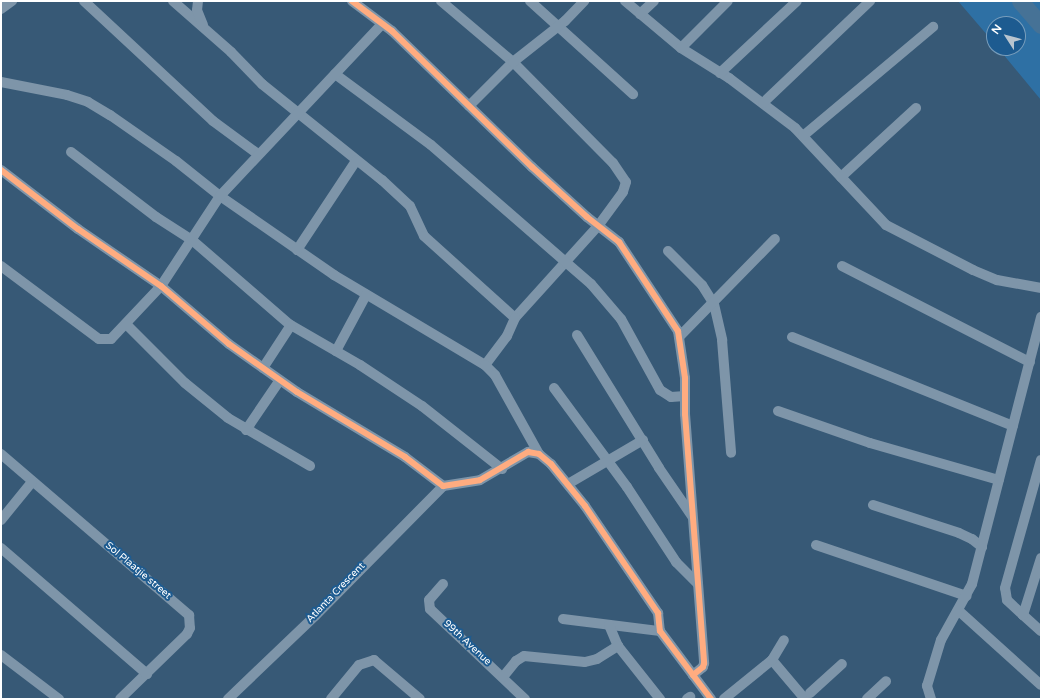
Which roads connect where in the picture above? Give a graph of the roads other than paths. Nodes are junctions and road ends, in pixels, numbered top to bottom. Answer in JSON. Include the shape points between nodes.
{"nodes":[{"id":1,"x":12,"y":1,"type":"edge"},
{"id":2,"x":84,"y":1,"type":"edge"},
{"id":3,"x":173,"y":1,"type":"edge"},
{"id":4,"x":198,"y":1,"type":"edge"},
{"id":5,"x":352,"y":1,"type":"edge"},
{"id":6,"x":441,"y":1,"type":"edge"},
{"id":7,"x":530,"y":1,"type":"edge"},
{"id":8,"x":584,"y":1,"type":"edge"},
{"id":9,"x":625,"y":1,"type":"edge"},
{"id":10,"x":654,"y":1,"type":"edge"},
{"id":11,"x":728,"y":1,"type":"edge"},
{"id":12,"x":797,"y":1,"type":"edge"},
{"id":13,"x":870,"y":1,"type":"edge"},
{"id":14,"x":1,"y":9,"type":"edge"},
{"id":15,"x":640,"y":14,"type":"junction"},
{"id":16,"x":382,"y":24,"type":"junction"},
{"id":17,"x":557,"y":27,"type":"junction"},
{"id":18,"x":933,"y":27,"type":"dead end"},
{"id":19,"x":204,"y":28,"type":"junction"},
{"id":20,"x":681,"y":48,"type":"junction"},
{"id":21,"x":514,"y":62,"type":"junction"},
{"id":22,"x":720,"y":73,"type":"junction"},
{"id":23,"x":335,"y":74,"type":"junction"},
{"id":24,"x":1,"y":82,"type":"edge"},
{"id":25,"x":633,"y":94,"type":"dead end"},
{"id":26,"x":763,"y":104,"type":"junction"},
{"id":27,"x":469,"y":106,"type":"junction"},
{"id":28,"x":916,"y":108,"type":"dead end"},
{"id":29,"x":296,"y":113,"type":"junction"},
{"id":30,"x":803,"y":136,"type":"junction"},
{"id":31,"x":71,"y":152,"type":"dead end"},
{"id":32,"x":258,"y":154,"type":"junction"},
{"id":33,"x":356,"y":161,"type":"junction"},
{"id":34,"x":1,"y":170,"type":"edge"},
{"id":35,"x":841,"y":177,"type":"junction"},
{"id":36,"x":220,"y":196,"type":"junction"},
{"id":37,"x":598,"y":226,"type":"junction"},
{"id":38,"x":775,"y":239,"type":"dead end"},
{"id":39,"x":192,"y":240,"type":"junction"},
{"id":40,"x":297,"y":250,"type":"junction"},
{"id":41,"x":668,"y":251,"type":"dead end"},
{"id":42,"x":565,"y":263,"type":"junction"},
{"id":43,"x":1,"y":266,"type":"edge"},
{"id":44,"x":842,"y":266,"type":"dead end"},
{"id":45,"x":161,"y":286,"type":"junction"},
{"id":46,"x":1041,"y":288,"type":"edge"},
{"id":47,"x":366,"y":295,"type":"junction"},
{"id":48,"x":714,"y":304,"type":"junction"},
{"id":49,"x":1041,"y":317,"type":"edge"},
{"id":50,"x":516,"y":318,"type":"junction"},
{"id":51,"x":126,"y":324,"type":"junction"},
{"id":52,"x":291,"y":325,"type":"junction"},
{"id":53,"x":577,"y":335,"type":"dead end"},
{"id":54,"x":679,"y":337,"type":"junction"},
{"id":55,"x":792,"y":337,"type":"dead end"},
{"id":56,"x":336,"y":351,"type":"junction"},
{"id":57,"x":1030,"y":362,"type":"junction"},
{"id":58,"x":485,"y":365,"type":"junction"},
{"id":59,"x":263,"y":368,"type":"junction"},
{"id":60,"x":280,"y":380,"type":"junction"},
{"id":61,"x":554,"y":388,"type":"dead end"},
{"id":62,"x":685,"y":396,"type":"junction"},
{"id":63,"x":778,"y":411,"type":"dead end"},
{"id":64,"x":1013,"y":426,"type":"junction"},
{"id":65,"x":246,"y":430,"type":"junction"},
{"id":66,"x":642,"y":440,"type":"junction"},
{"id":67,"x":731,"y":453,"type":"dead end"},
{"id":68,"x":1,"y":454,"type":"edge"},
{"id":69,"x":539,"y":454,"type":"junction"},
{"id":70,"x":1041,"y":459,"type":"edge"},
{"id":71,"x":608,"y":460,"type":"junction"},
{"id":72,"x":310,"y":466,"type":"dead end"},
{"id":73,"x":502,"y":469,"type":"junction"},
{"id":74,"x":999,"y":480,"type":"junction"},
{"id":75,"x":32,"y":482,"type":"junction"},
{"id":76,"x":568,"y":484,"type":"junction"},
{"id":77,"x":443,"y":486,"type":"junction"},
{"id":78,"x":873,"y":505,"type":"dead end"},
{"id":79,"x":692,"y":516,"type":"junction"},
{"id":80,"x":1,"y":520,"type":"edge"},
{"id":81,"x":816,"y":545,"type":"dead end"},
{"id":82,"x":1,"y":548,"type":"edge"},
{"id":83,"x":982,"y":548,"type":"junction"},
{"id":84,"x":1041,"y":558,"type":"edge"},
{"id":85,"x":443,"y":584,"type":"dead end"},
{"id":86,"x":698,"y":584,"type":"junction"},
{"id":87,"x":967,"y":596,"type":"junction"},
{"id":88,"x":959,"y":611,"type":"junction"},
{"id":89,"x":1023,"y":615,"type":"junction"},
{"id":90,"x":563,"y":619,"type":"dead end"},
{"id":91,"x":609,"y":625,"type":"junction"},
{"id":92,"x":660,"y":631,"type":"junction"},
{"id":93,"x":1041,"y":631,"type":"edge"},
{"id":94,"x":784,"y":640,"type":"dead end"},
{"id":95,"x":618,"y":646,"type":"junction"},
{"id":96,"x":1,"y":655,"type":"edge"},
{"id":97,"x":772,"y":660,"type":"junction"},
{"id":98,"x":842,"y":664,"type":"dead end"},
{"id":99,"x":147,"y":674,"type":"junction"},
{"id":100,"x":693,"y":675,"type":"junction"},
{"id":101,"x":503,"y":677,"type":"junction"},
{"id":102,"x":886,"y":681,"type":"dead end"},
{"id":103,"x":1041,"y":685,"type":"edge"},
{"id":104,"x":808,"y":698,"type":"edge"},
{"id":105,"x":59,"y":699,"type":"edge"},
{"id":106,"x":120,"y":699,"type":"edge"},
{"id":107,"x":228,"y":699,"type":"edge"},
{"id":108,"x":331,"y":699,"type":"edge"},
{"id":109,"x":420,"y":699,"type":"edge"},
{"id":110,"x":525,"y":699,"type":"edge"},
{"id":111,"x":660,"y":699,"type":"edge"},
{"id":112,"x":711,"y":699,"type":"edge"},
{"id":113,"x":724,"y":699,"type":"edge"},
{"id":114,"x":867,"y":699,"type":"edge"},
{"id":115,"x":931,"y":699,"type":"edge"}],
"edges":[{"from":1,"to":14,"type":"street"},
{"from":2,"to":32,"type":"street","via":[[213,121]]},
{"from":3,"to":19,"type":"street"},
{"from":4,"to":19,"type":"street","via":[[197,10]]},
{"from":5,"to":16,"type":"street"},
{"from":6,"to":21,"type":"street"},
{"from":7,"to":17,"type":"street"},
{"from":8,"to":17,"type":"street"},
{"from":9,"to":15,"type":"street"},
{"from":10,"to":15,"type":"street"},
{"from":11,"to":20,"type":"street"},
{"from":12,"to":22,"type":"street"},
{"from":13,"to":26,"type":"street"},
{"from":15,"to":20,"type":"street"},
{"from":16,"to":23,"type":"street"},
{"from":16,"to":27,"type":"street"},
{"from":17,"to":21,"type":"street"},
{"from":17,"to":25,"type":"street"},
{"from":18,"to":30,"type":"street"},
{"from":19,"to":29,"type":"street"},
{"from":20,"to":22,"type":"street"},
{"from":21,"to":27,"type":"street"},
{"from":21,"to":37,"type":"street","via":[[623,174],[626,182],[623,192]]},
{"from":22,"to":26,"type":"street"},
{"from":23,"to":29,"type":"street"},
{"from":23,"to":42,"type":"street","via":[[431,145]]},
{"from":24,"to":36,"type":"street","via":[[67,95],[88,102],[176,161]]},
{"from":26,"to":30,"type":"street"},
{"from":27,"to":37,"type":"street"},
{"from":28,"to":35,"type":"street"},
{"from":29,"to":32,"type":"street"},
{"from":29,"to":33,"type":"street"},
{"from":30,"to":35,"type":"street"},
{"from":31,"to":39,"type":"street","via":[[156,217]]},
{"from":32,"to":36,"type":"street"},
{"from":33,"to":40,"type":"street"},
{"from":33,"to":50,"type":"street","via":[[382,180],[410,206],[424,236]]},
{"from":34,"to":45,"type":"street","via":[[78,229]]},
{"from":35,"to":46,"type":"street","via":[[886,225],[996,280]]},
{"from":36,"to":39,"type":"street"},
{"from":36,"to":40,"type":"street"},
{"from":37,"to":42,"type":"street"},
{"from":37,"to":54,"type":"street","via":[[619,242]]},
{"from":38,"to":48,"type":"street"},
{"from":39,"to":45,"type":"street"},
{"from":39,"to":52,"type":"street"},
{"from":40,"to":47,"type":"street"},
{"from":41,"to":48,"type":"street","via":[[702,284]]},
{"from":42,"to":50,"type":"street"},
{"from":42,"to":62,"type":"street","via":[[591,284],[621,319],[660,390],[671,397]]},
{"from":43,"to":51,"type":"street","via":[[99,339],[111,339]]},
{"from":44,"to":57,"type":"street"},
{"from":45,"to":51,"type":"street"},
{"from":45,"to":59,"type":"street","via":[[229,344]]},
{"from":47,"to":56,"type":"street"},
{"from":47,"to":58,"type":"street"},
{"from":48,"to":54,"type":"street"},
{"from":48,"to":67,"type":"street","via":[[722,340]]},
{"from":49,"to":57,"type":"street"},
{"from":50,"to":58,"type":"street","via":[[507,336]]},
{"from":51,"to":65,"type":"street","via":[[186,383]]},
{"from":52,"to":56,"type":"street"},
{"from":52,"to":59,"type":"street"},
{"from":53,"to":66,"type":"street"},
{"from":54,"to":62,"type":"street"},
{"from":55,"to":64,"type":"street"},
{"from":56,"to":73,"type":"street","via":[[450,427]]},
{"from":57,"to":64,"type":"street"},
{"from":58,"to":69,"type":"street","via":[[495,375]]},
{"from":59,"to":60,"type":"street"},
{"from":60,"to":65,"type":"street"},
{"from":60,"to":77,"type":"street","via":[[405,457]]},
{"from":61,"to":71,"type":"street"},
{"from":62,"to":79,"type":"street"},
{"from":63,"to":74,"type":"street","via":[[870,443]]},
{"from":64,"to":74,"type":"street"},
{"from":65,"to":72,"type":"street"},
{"from":66,"to":71,"type":"street"},
{"from":66,"to":79,"type":"street"},
{"from":68,"to":75,"type":"street","name":"Sol Plaatjie street"},
{"from":69,"to":73,"type":"street","via":[[528,452]]},
{"from":69,"to":76,"type":"street"},
{"from":70,"to":89,"type":"street","via":[[1005,588],[1007,600]]},
{"from":71,"to":76,"type":"street"},
{"from":71,"to":86,"type":"street","via":[[676,562]]},
{"from":73,"to":77,"type":"street","via":[[480,480]]},
{"from":74,"to":83,"type":"street"},
{"from":75,"to":80,"type":"street"},
{"from":75,"to":99,"type":"street","name":"Sol Plaatjie street","via":[[189,615],[190,628],[187,634]]},
{"from":76,"to":92,"type":"street","via":[[658,613]]},
{"from":77,"to":107,"type":"street","name":"Atlanta Crescent","via":[[315,616]]},
{"from":78,"to":83,"type":"street","via":[[959,533],[972,539]]},
{"from":79,"to":86,"type":"street"},
{"from":81,"to":87,"type":"street"},
{"from":82,"to":99,"type":"street"},
{"from":83,"to":87,"type":"street"},
{"from":84,"to":89,"type":"street"},
{"from":85,"to":101,"type":"street","name":"99th Avenue","via":[[429,600],[430,609]]},
{"from":86,"to":100,"type":"street","via":[[704,663]]},
{"from":87,"to":88,"type":"street"},
{"from":88,"to":103,"type":"street"},
{"from":88,"to":115,"type":"street","via":[[941,640],[927,686]]},
{"from":89,"to":93,"type":"street"},
{"from":90,"to":91,"type":"street"},
{"from":91,"to":92,"type":"street"},
{"from":91,"to":95,"type":"street"},
{"from":92,"to":100,"type":"street"},
{"from":94,"to":97,"type":"street"},
{"from":95,"to":101,"type":"street","via":[[597,659],[585,662],[524,656],[516,661]]},
{"from":95,"to":111,"type":"street"},
{"from":96,"to":105,"type":"street"},
{"from":97,"to":104,"type":"street"},
{"from":97,"to":113,"type":"street"},
{"from":98,"to":104,"type":"street"},
{"from":99,"to":106,"type":"street","name":"Sol Plaatjie street"},
{"from":100,"to":112,"type":"street"},
{"from":101,"to":110,"type":"street","name":"99th Avenue"},
{"from":102,"to":114,"type":"street"},
{"from":108,"to":109,"type":"street","via":[[359,665],[374,660]]}]}
